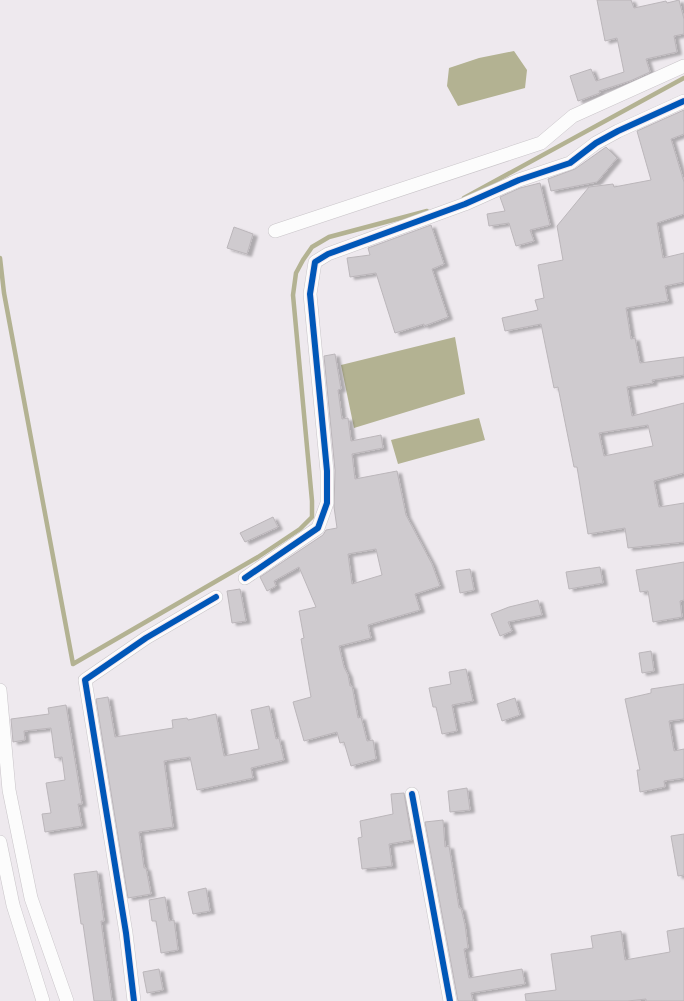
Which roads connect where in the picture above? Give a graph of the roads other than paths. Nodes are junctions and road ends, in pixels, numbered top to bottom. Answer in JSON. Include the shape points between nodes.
{"nodes":[{"id":1,"x":684,"y":66,"type":"edge"},
{"id":2,"x":684,"y":101,"type":"edge"},
{"id":3,"x":275,"y":231,"type":"dead end"},
{"id":4,"x":245,"y":578,"type":"dead end"},
{"id":5,"x":216,"y":597,"type":"dead end"},
{"id":6,"x":0,"y":690,"type":"edge"},
{"id":7,"x":412,"y":794,"type":"dead end"},
{"id":8,"x":0,"y":842,"type":"edge"},
{"id":9,"x":43,"y":1001,"type":"edge"},
{"id":10,"x":66,"y":1001,"type":"edge"},
{"id":11,"x":134,"y":1001,"type":"edge"},
{"id":12,"x":450,"y":1001,"type":"edge"}],
"edges":[{"from":1,"to":3,"type":"street","via":[[573,116],[541,143]]},
{"from":2,"to":4,"type":"street","via":[[618,131],[570,162],[328,254],[315,262],[310,294],[327,471],[327,503],[318,528]]},
{"from":5,"to":11,"type":"street","via":[[146,638],[85,680],[126,933]]},
{"from":6,"to":10,"type":"street","via":[[9,790],[31,898]]},
{"from":7,"to":12,"type":"street"},
{"from":8,"to":9,"type":"street","via":[[13,905]]}]}
